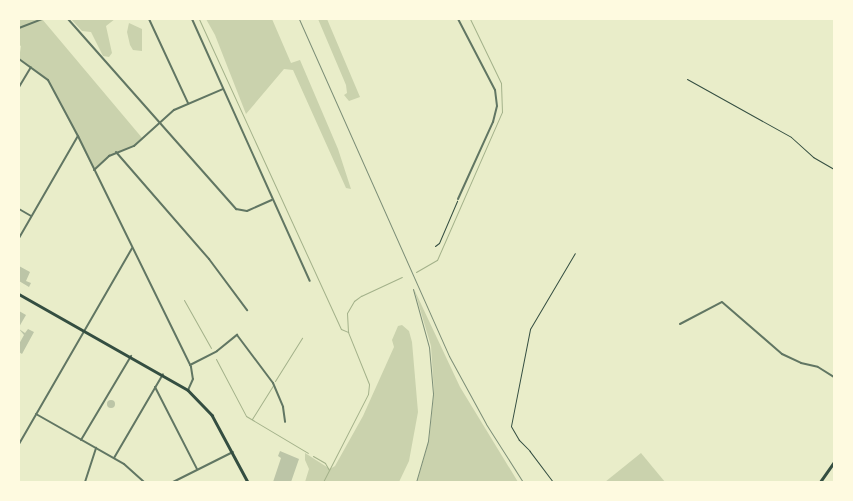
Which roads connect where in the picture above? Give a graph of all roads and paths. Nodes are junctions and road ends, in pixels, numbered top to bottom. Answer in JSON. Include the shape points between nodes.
{"nodes":[{"id":1,"x":43,"y":19,"type":"edge"},
{"id":2,"x":68,"y":19,"type":"edge"},
{"id":3,"x":149,"y":19,"type":"edge"},
{"id":4,"x":192,"y":19,"type":"edge"},
{"id":5,"x":458,"y":19,"type":"edge"},
{"id":6,"x":19,"y":28,"type":"edge"},
{"id":7,"x":19,"y":59,"type":"edge"},
{"id":8,"x":31,"y":67,"type":"junction"},
{"id":9,"x":687,"y":79,"type":"dead end"},
{"id":10,"x":19,"y":87,"type":"edge"},
{"id":11,"x":223,"y":89,"type":"junction"},
{"id":12,"x":188,"y":103,"type":"junction"},
{"id":13,"x":161,"y":124,"type":"junction"},
{"id":14,"x":78,"y":136,"type":"junction"},
{"id":15,"x":116,"y":152,"type":"junction"},
{"id":16,"x":834,"y":169,"type":"edge"},
{"id":17,"x":94,"y":170,"type":"junction"},
{"id":18,"x":458,"y":199,"type":"joint"},
{"id":19,"x":272,"y":200,"type":"junction"},
{"id":20,"x":19,"y":209,"type":"edge"},
{"id":21,"x":31,"y":216,"type":"junction"},
{"id":22,"x":19,"y":238,"type":"edge"},
{"id":23,"x":435,"y":246,"type":"dead end"},
{"id":24,"x":132,"y":248,"type":"junction"},
{"id":25,"x":575,"y":253,"type":"dead end"},
{"id":26,"x":310,"y":281,"type":"dead end"},
{"id":27,"x":19,"y":294,"type":"edge"},
{"id":28,"x":247,"y":310,"type":"dead end"},
{"id":29,"x":680,"y":324,"type":"dead end"},
{"id":30,"x":85,"y":330,"type":"junction"},
{"id":31,"x":131,"y":356,"type":"junction"},
{"id":32,"x":190,"y":365,"type":"junction"},
{"id":33,"x":162,"y":374,"type":"junction"},
{"id":34,"x":834,"y":377,"type":"edge"},
{"id":35,"x":155,"y":387,"type":"junction"},
{"id":36,"x":188,"y":390,"type":"junction"},
{"id":37,"x":36,"y":414,"type":"junction"},
{"id":38,"x":285,"y":422,"type":"dead end"},
{"id":39,"x":81,"y":440,"type":"junction"},
{"id":40,"x":19,"y":444,"type":"edge"},
{"id":41,"x":96,"y":448,"type":"junction"},
{"id":42,"x":233,"y":452,"type":"junction"},
{"id":43,"x":114,"y":458,"type":"junction"},
{"id":44,"x":834,"y":462,"type":"edge"},
{"id":45,"x":197,"y":469,"type":"junction"},
{"id":46,"x":85,"y":482,"type":"edge"},
{"id":47,"x":144,"y":482,"type":"edge"},
{"id":48,"x":173,"y":482,"type":"edge"},
{"id":49,"x":248,"y":482,"type":"edge"},
{"id":50,"x":553,"y":482,"type":"edge"},
{"id":51,"x":820,"y":482,"type":"edge"}],
"edges":[{"from":1,"to":6,"type":"street"},
{"from":2,"to":13,"type":"street"},
{"from":3,"to":12,"type":"street"},
{"from":4,"to":11,"type":"street"},
{"from":5,"to":18,"type":"street","via":[[495,90],[497,106],[493,122]]},
{"from":7,"to":8,"type":"street"},
{"from":8,"to":10,"type":"street"},
{"from":8,"to":14,"type":"street","via":[[48,80]]},
{"from":9,"to":16,"type":"path","via":[[791,137],[813,157]]},
{"from":11,"to":12,"type":"street"},
{"from":11,"to":19,"type":"street"},
{"from":12,"to":13,"type":"street","via":[[174,110]]},
{"from":13,"to":15,"type":"street","via":[[134,146]]},
{"from":13,"to":19,"type":"street","via":[[236,209],[247,211]]},
{"from":14,"to":17,"type":"street"},
{"from":14,"to":21,"type":"street"},
{"from":15,"to":17,"type":"street"},
{"from":15,"to":28,"type":"street","via":[[209,259]]},
{"from":17,"to":24,"type":"street"},
{"from":18,"to":23,"type":"path","via":[[439,243]]},
{"from":19,"to":26,"type":"street"},
{"from":20,"to":21,"type":"street"},
{"from":21,"to":22,"type":"street"},
{"from":24,"to":30,"type":"street"},
{"from":24,"to":32,"type":"street"},
{"from":25,"to":50,"type":"path","via":[[530,329],[511,426]]},
{"from":27,"to":30,"type":"main road"},
{"from":29,"to":34,"type":"street","via":[[722,302],[782,354],[801,363],[818,367]]},
{"from":30,"to":31,"type":"main road"},
{"from":30,"to":37,"type":"street"},
{"from":31,"to":33,"type":"main road"},
{"from":31,"to":39,"type":"street"},
{"from":32,"to":36,"type":"street","via":[[193,379]]},
{"from":32,"to":38,"type":"street","via":[[237,336],[273,383],[283,407]]},
{"from":33,"to":35,"type":"street"},
{"from":33,"to":36,"type":"main road"},
{"from":35,"to":43,"type":"street"},
{"from":35,"to":45,"type":"street"},
{"from":36,"to":42,"type":"main road","via":[[212,415]]},
{"from":37,"to":39,"type":"street"},
{"from":37,"to":40,"type":"street"},
{"from":39,"to":41,"type":"street"},
{"from":41,"to":43,"type":"street"},
{"from":41,"to":46,"type":"street"},
{"from":42,"to":45,"type":"street"},
{"from":42,"to":49,"type":"main road"},
{"from":43,"to":47,"type":"street","via":[[132,469]]},
{"from":44,"to":51,"type":"main road"},
{"from":45,"to":48,"type":"street"}]}
